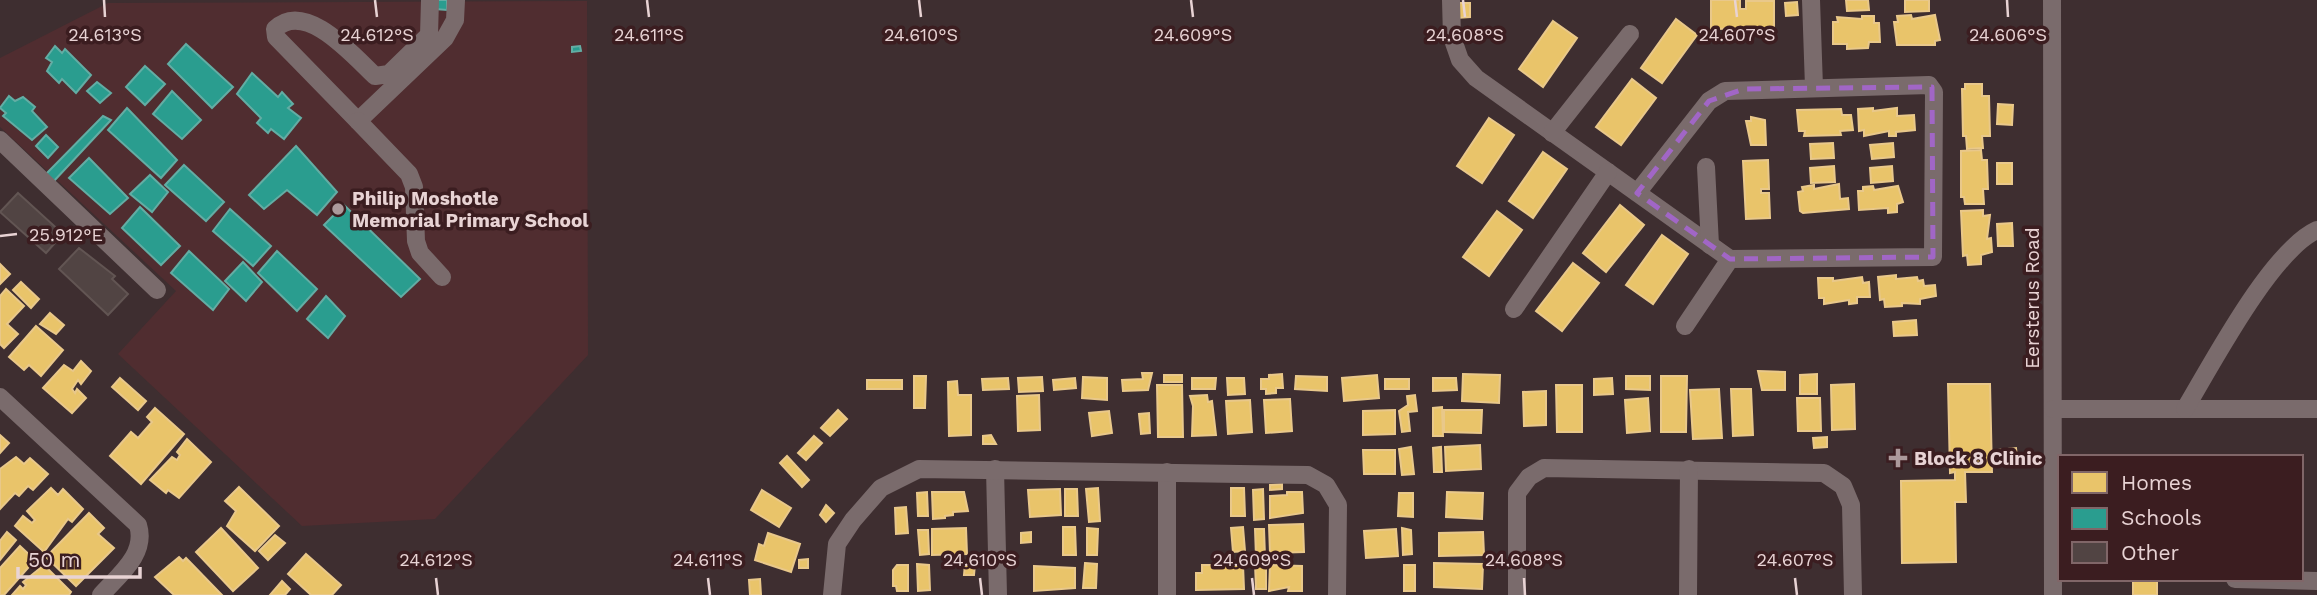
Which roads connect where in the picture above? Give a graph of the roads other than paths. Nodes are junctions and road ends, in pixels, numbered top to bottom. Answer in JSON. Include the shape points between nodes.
{"nodes":[{"id":1,"x":430,"y":0,"type":"edge"},
{"id":2,"x":456,"y":0,"type":"edge"},
{"id":3,"x":1451,"y":0,"type":"edge"},
{"id":4,"x":1811,"y":0,"type":"edge"},
{"id":5,"x":2052,"y":0,"type":"edge"},
{"id":6,"x":1630,"y":34,"type":"dead end"},
{"id":7,"x":1814,"y":87,"type":"junction"},
{"id":8,"x":358,"y":121,"type":"junction"},
{"id":9,"x":1552,"y":133,"type":"junction"},
{"id":10,"x":0,"y":140,"type":"edge"},
{"id":11,"x":1706,"y":167,"type":"dead end"},
{"id":12,"x":1608,"y":172,"type":"junction"},
{"id":13,"x":1637,"y":193,"type":"junction"},
{"id":14,"x":2317,"y":230,"type":"edge"},
{"id":15,"x":1710,"y":245,"type":"junction"},
{"id":16,"x":1730,"y":259,"type":"junction"},
{"id":17,"x":442,"y":277,"type":"dead end"},
{"id":18,"x":157,"y":290,"type":"dead end"},
{"id":19,"x":1514,"y":309,"type":"dead end"},
{"id":20,"x":1685,"y":326,"type":"dead end"},
{"id":21,"x":0,"y":397,"type":"edge"},
{"id":22,"x":2185,"y":409,"type":"junction"},
{"id":23,"x":2317,"y":409,"type":"edge"},
{"id":24,"x":2053,"y":410,"type":"junction"},
{"id":25,"x":995,"y":469,"type":"junction"},
{"id":26,"x":1689,"y":469,"type":"junction"},
{"id":27,"x":1167,"y":472,"type":"junction"},
{"id":28,"x":101,"y":595,"type":"edge"},
{"id":29,"x":832,"y":595,"type":"edge"},
{"id":30,"x":998,"y":595,"type":"edge"},
{"id":31,"x":1167,"y":595,"type":"edge"},
{"id":32,"x":1337,"y":595,"type":"edge"},
{"id":33,"x":1517,"y":595,"type":"edge"},
{"id":34,"x":1688,"y":595,"type":"edge"},
{"id":35,"x":1853,"y":595,"type":"edge"},
{"id":36,"x":2053,"y":595,"type":"edge"}],
"edges":[{"from":1,"to":8,"type":"street","via":[[429,35],[382,77],[375,76],[313,18],[293,15],[282,19],[275,29],[276,37]]},
{"from":2,"to":8,"type":"street","via":[[456,20],[445,38]]},
{"from":3,"to":9,"type":"street","via":[[1452,37],[1460,60],[1476,78]]},
{"from":4,"to":7,"type":"street"},
{"from":5,"to":24,"type":"street","name":"Eersterus Road"},
{"from":6,"to":9,"type":"street"},
{"from":7,"to":13,"type":"street","via":[[1744,89],[1717,96]]},
{"from":7,"to":16,"type":"street","via":[[1932,87],[1933,257]]},
{"from":8,"to":17,"type":"street","via":[[409,174],[414,187],[416,241],[420,253]]},
{"from":9,"to":12,"type":"street"},
{"from":10,"to":18,"type":"street"},
{"from":11,"to":15,"type":"street"},
{"from":12,"to":13,"type":"street"},
{"from":12,"to":19,"type":"street"},
{"from":13,"to":15,"type":"street"},
{"from":14,"to":22,"type":"street","via":[[2304,236],[2255,292]]},
{"from":15,"to":16,"type":"street"},
{"from":16,"to":20,"type":"street"},
{"from":21,"to":28,"type":"street","via":[[138,525],[142,539],[137,552]]},
{"from":22,"to":23,"type":"street"},
{"from":22,"to":24,"type":"street"},
{"from":24,"to":36,"type":"street","name":"Eersterus Road"},
{"from":25,"to":27,"type":"street"},
{"from":25,"to":29,"type":"street","via":[[919,469],[881,488],[837,544]]},
{"from":25,"to":30,"type":"street"},
{"from":26,"to":33,"type":"street","via":[[1544,468],[1529,477],[1517,494]]},
{"from":26,"to":34,"type":"street"},
{"from":26,"to":35,"type":"street","via":[[1824,473],[1843,486],[1851,505]]},
{"from":27,"to":31,"type":"street"},
{"from":27,"to":32,"type":"street","via":[[1308,475],[1326,485],[1339,505]]}]}
